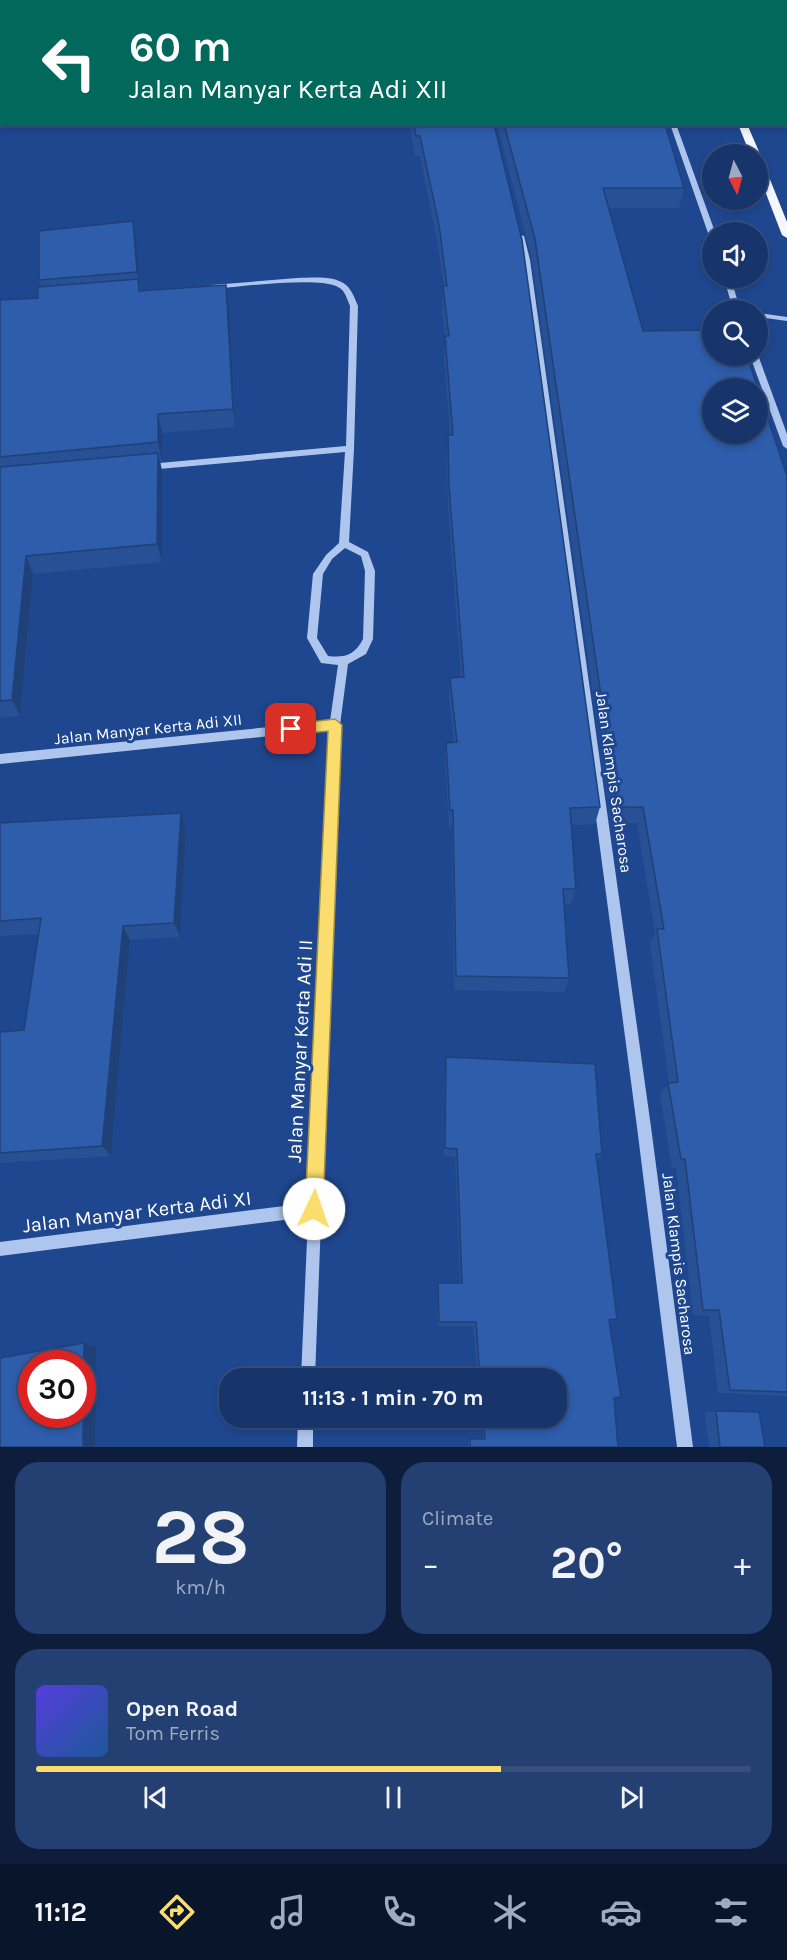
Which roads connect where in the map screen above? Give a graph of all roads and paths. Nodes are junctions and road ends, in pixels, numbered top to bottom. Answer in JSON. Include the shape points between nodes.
{"nodes":[{"id":1,"x":675,"y":126,"type":"edge"},
{"id":2,"x":743,"y":126,"type":"edge"},
{"id":3,"x":750,"y":144,"type":"edge"},
{"id":4,"x":768,"y":187,"type":"edge"},
{"id":5,"x":708,"y":222,"type":"edge"},
{"id":6,"x":518,"y":226,"type":"edge"},
{"id":7,"x":787,"y":235,"type":"edge"},
{"id":8,"x":198,"y":288,"type":"edge"},
{"id":9,"x":768,"y":317,"type":"edge"},
{"id":10,"x":787,"y":320,"type":"edge"},
{"id":11,"x":758,"y":366,"type":"edge"},
{"id":12,"x":787,"y":446,"type":"edge"},
{"id":13,"x":351,"y":449,"type":"junction"},
{"id":14,"x":140,"y":468,"type":"edge"},
{"id":15,"x":344,"y":544,"type":"junction"},
{"id":16,"x":343,"y":662,"type":"junction"},
{"id":17,"x":335,"y":725,"type":"junction"},
{"id":18,"x":0,"y":759,"type":"edge"},
{"id":19,"x":314,"y":1209,"type":"junction"},
{"id":20,"x":0,"y":1249,"type":"edge"},
{"id":21,"x":308,"y":1368,"type":"edge"},
{"id":22,"x":306,"y":1428,"type":"edge"},
{"id":23,"x":305,"y":1447,"type":"edge"},
{"id":24,"x":686,"y":1447,"type":"edge"}],
"edges":[{"from":1,"to":5,"type":"street"},
{"from":2,"to":3,"type":"main road"},
{"from":4,"to":7,"type":"main road"},
{"from":6,"to":24,"type":"street","name":"Jalan Klampis Sacharosa","via":[[526,261]]},
{"from":8,"to":13,"type":"street","via":[[311,280],[338,283],[347,290],[354,306]]},
{"from":9,"to":10,"type":"street"},
{"from":11,"to":12,"type":"street"},
{"from":13,"to":14,"type":"street"},
{"from":13,"to":15,"type":"street"},
{"from":15,"to":16,"type":"street","via":[[365,554],[370,571],[368,639],[362,651]]},
{"from":15,"to":16,"type":"street","via":[[318,574],[312,638],[325,660]]},
{"from":16,"to":17,"type":"street","name":"Jalan Manyar Kerta Adi II"},
{"from":17,"to":18,"type":"street","name":"Jalan Manyar Kerta Adi XII"},
{"from":17,"to":19,"type":"street","name":"Jalan Manyar Kerta Adi II"},
{"from":19,"to":20,"type":"street","name":"Jalan Manyar Kerta Adi XI"},
{"from":19,"to":21,"type":"street","name":"Jalan Manyar Kerta Adi II"},
{"from":22,"to":23,"type":"street"}]}
